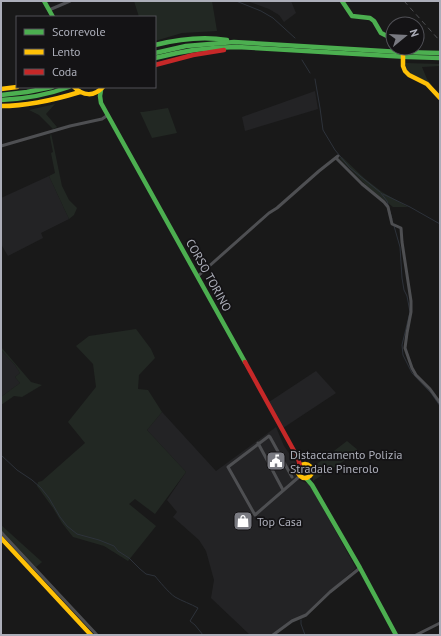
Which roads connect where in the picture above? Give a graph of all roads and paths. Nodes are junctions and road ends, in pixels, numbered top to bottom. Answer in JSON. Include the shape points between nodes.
{"nodes":[{"id":1,"x":44,"y":1,"type":"edge"},
{"id":2,"x":70,"y":1,"type":"edge"},
{"id":3,"x":342,"y":1,"type":"edge"},
{"id":4,"x":49,"y":10,"type":"junction"},
{"id":5,"x":52,"y":16,"type":"edge"},
{"id":6,"x":385,"y":35,"type":"edge"},
{"id":7,"x":234,"y":42,"type":"junction"},
{"id":8,"x":156,"y":45,"type":"edge"},
{"id":9,"x":237,"y":47,"type":"junction"},
{"id":10,"x":385,"y":51,"type":"edge"},
{"id":11,"x":385,"y":52,"type":"edge"},
{"id":12,"x":440,"y":52,"type":"edge"},
{"id":13,"x":156,"y":53,"type":"edge"},
{"id":14,"x":425,"y":53,"type":"edge"},
{"id":15,"x":402,"y":56,"type":"edge"},
{"id":16,"x":419,"y":56,"type":"edge"},
{"id":17,"x":156,"y":58,"type":"edge"},
{"id":18,"x":440,"y":58,"type":"edge"},
{"id":19,"x":156,"y":65,"type":"edge"},
{"id":20,"x":16,"y":87,"type":"edge"},
{"id":21,"x":47,"y":88,"type":"edge"},
{"id":22,"x":65,"y":88,"type":"edge"},
{"id":23,"x":102,"y":88,"type":"edge"},
{"id":24,"x":1,"y":89,"type":"edge"},
{"id":25,"x":77,"y":90,"type":"edge"},
{"id":26,"x":1,"y":95,"type":"edge"},
{"id":27,"x":90,"y":95,"type":"junction"},
{"id":28,"x":440,"y":98,"type":"edge"},
{"id":29,"x":1,"y":100,"type":"edge"},
{"id":30,"x":101,"y":103,"type":"junction"},
{"id":31,"x":1,"y":106,"type":"edge"},
{"id":32,"x":108,"y":115,"type":"junction"},
{"id":33,"x":1,"y":146,"type":"edge"},
{"id":34,"x":198,"y":276,"type":"junction"},
{"id":35,"x":440,"y":403,"type":"edge"},
{"id":36,"x":258,"y":443,"type":"junction"},
{"id":37,"x":302,"y":465,"type":"junction"},
{"id":38,"x":300,"y":476,"type":"junction"},
{"id":39,"x":292,"y":477,"type":"dead end"},
{"id":40,"x":308,"y":477,"type":"junction"},
{"id":41,"x":284,"y":490,"type":"junction"},
{"id":42,"x":1,"y":532,"type":"edge"},
{"id":43,"x":1,"y":538,"type":"edge"},
{"id":44,"x":1,"y":543,"type":"edge"},
{"id":45,"x":360,"y":568,"type":"junction"},
{"id":46,"x":440,"y":622,"type":"edge"},
{"id":47,"x":86,"y":635,"type":"edge"},
{"id":48,"x":91,"y":635,"type":"edge"},
{"id":49,"x":97,"y":635,"type":"edge"},
{"id":50,"x":273,"y":635,"type":"edge"},
{"id":51,"x":396,"y":635,"type":"edge"},
{"id":52,"x":416,"y":635,"type":"edge"}],
"edges":[{"from":1,"to":4,"type":"main road"},
{"from":2,"to":4,"type":"street"},
{"from":3,"to":6,"type":"main road","via":[[352,16],[370,18]]},
{"from":4,"to":5,"type":"main road"},
{"from":7,"to":8,"type":"main road","via":[[202,38]]},
{"from":7,"to":10,"type":"main road"},
{"from":7,"to":13,"type":"main road","via":[[186,46]]},
{"from":9,"to":11,"type":"main road"},
{"from":9,"to":17,"type":"main road","via":[[193,50]]},
{"from":9,"to":19,"type":"main road"},
{"from":12,"to":14,"type":"main road"},
{"from":15,"to":28,"type":"main road","via":[[403,66],[409,75],[427,84]]},
{"from":16,"to":18,"type":"main road"},
{"from":20,"to":24,"type":"main road"},
{"from":21,"to":26,"type":"main road"},
{"from":22,"to":29,"type":"main road","via":[[33,97]]},
{"from":23,"to":27,"type":"main road"},
{"from":23,"to":30,"type":"main road"},
{"from":25,"to":27,"type":"main road"},
{"from":25,"to":31,"type":"main road","via":[[48,102]]},
{"from":27,"to":30,"type":"main road"},
{"from":30,"to":32,"type":"main road","name":"CORSO TORINO"},
{"from":32,"to":33,"type":"street","via":[[102,119]]},
{"from":32,"to":34,"type":"main road","name":"CORSO TORINO"},
{"from":34,"to":35,"type":"street","via":[[337,157],[384,202],[393,224],[401,228],[411,301],[405,348],[416,375]]},
{"from":34,"to":37,"type":"main road","name":"CORSO TORINO"},
{"from":36,"to":39,"type":"street","via":[[270,436]]},
{"from":36,"to":41,"type":"street"},
{"from":36,"to":41,"type":"street","via":[[228,467],[255,515]]},
{"from":37,"to":38,"type":"main road","via":[[298,471]]},
{"from":37,"to":40,"type":"main road","via":[[311,469],[312,473]]},
{"from":38,"to":40,"type":"main road"},
{"from":38,"to":41,"type":"street"},
{"from":40,"to":45,"type":"main road"},
{"from":42,"to":49,"type":"street"},
{"from":43,"to":48,"type":"main road"},
{"from":44,"to":47,"type":"main road"},
{"from":45,"to":50,"type":"street","via":[[306,614]]},
{"from":45,"to":51,"type":"main road"},
{"from":46,"to":52,"type":"street"}]}
